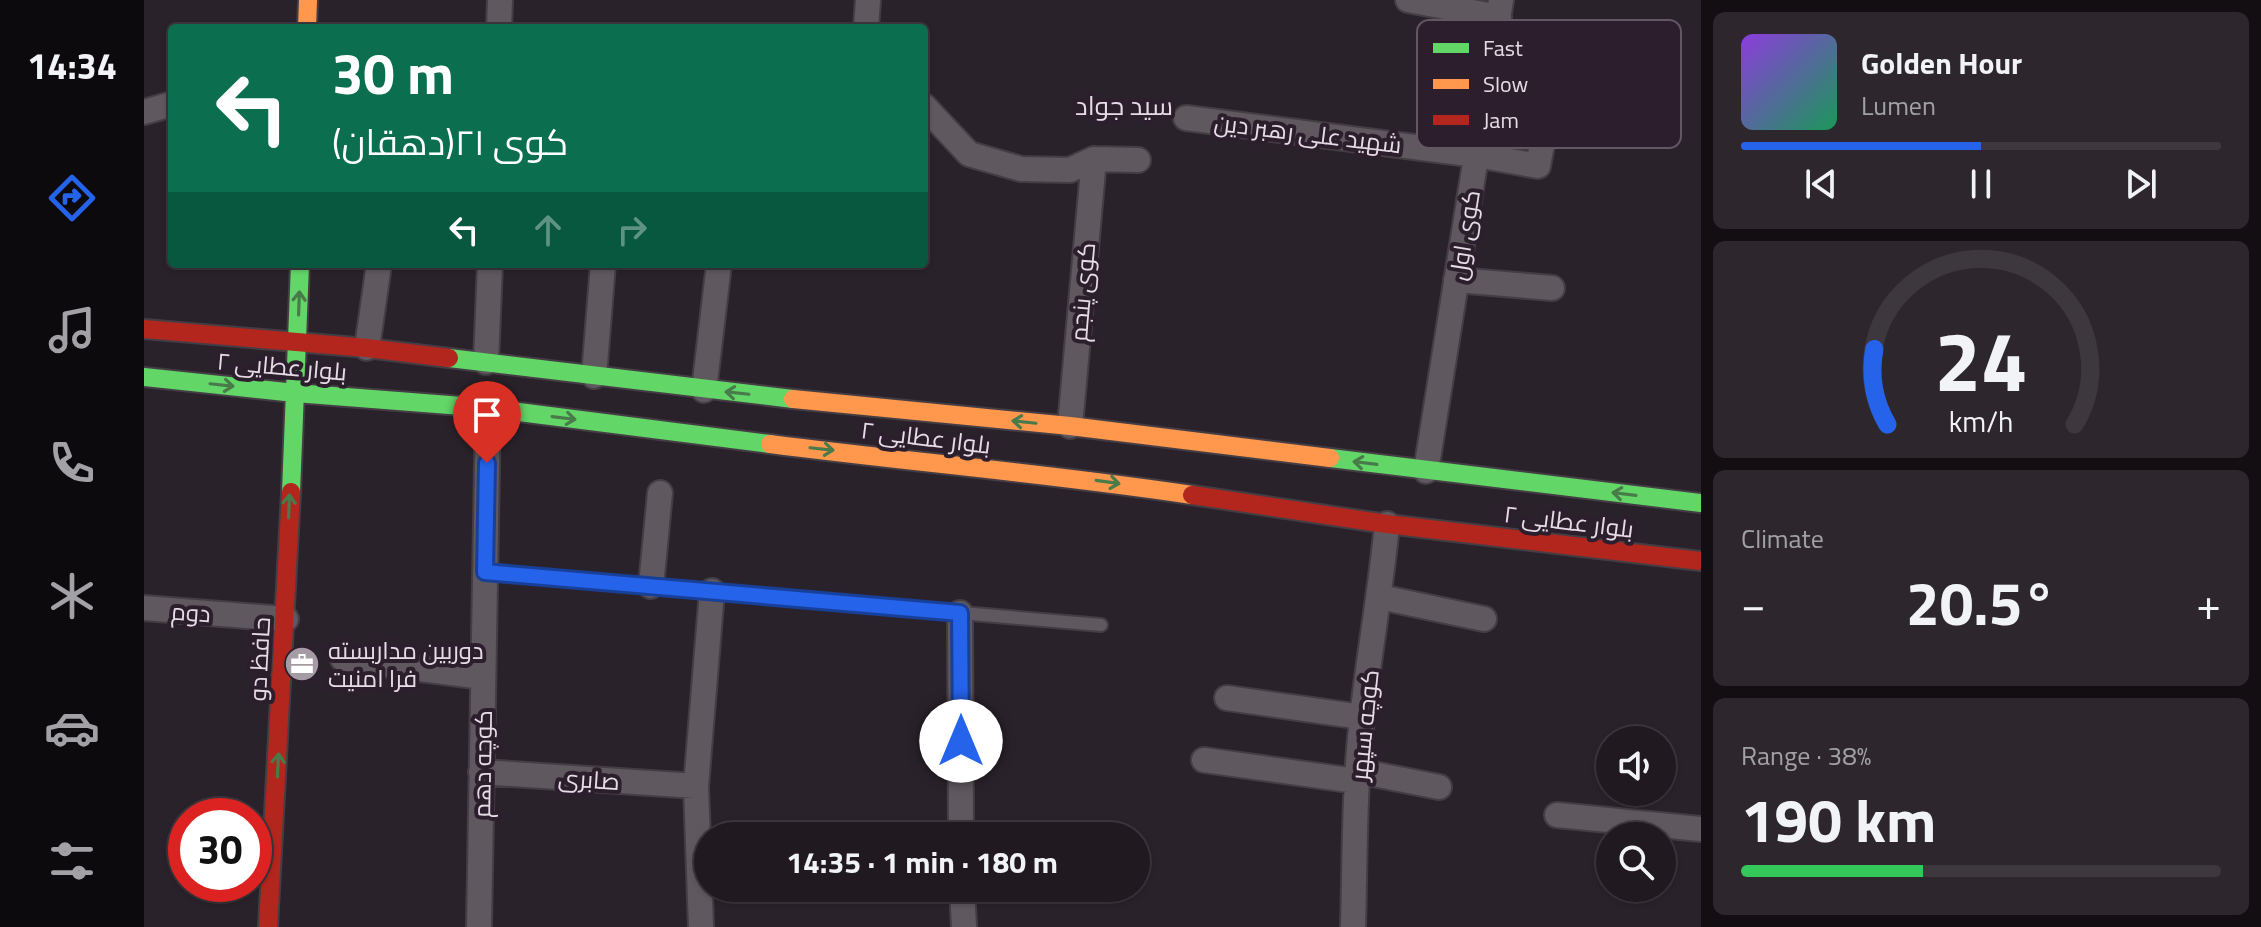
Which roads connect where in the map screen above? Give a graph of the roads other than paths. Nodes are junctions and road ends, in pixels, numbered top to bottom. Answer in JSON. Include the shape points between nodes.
{"nodes":[{"id":1,"x":308,"y":0,"type":"edge"},
{"id":2,"x":500,"y":0,"type":"edge"},
{"id":3,"x":868,"y":0,"type":"edge"},
{"id":4,"x":1408,"y":0,"type":"edge"},
{"id":5,"x":1500,"y":8,"type":"edge"},
{"id":6,"x":307,"y":24,"type":"edge"},
{"id":7,"x":499,"y":24,"type":"edge"},
{"id":8,"x":866,"y":24,"type":"edge"},
{"id":9,"x":168,"y":105,"type":"edge"},
{"id":10,"x":928,"y":110,"type":"edge"},
{"id":11,"x":144,"y":112,"type":"edge"},
{"id":12,"x":1186,"y":118,"type":"dead end"},
{"id":13,"x":1417,"y":147,"type":"edge"},
{"id":14,"x":1422,"y":148,"type":"edge"},
{"id":15,"x":1478,"y":148,"type":"edge"},
{"id":16,"x":1541,"y":148,"type":"edge"},
{"id":17,"x":1477,"y":155,"type":"junction"},
{"id":18,"x":1094,"y":159,"type":"junction"},
{"id":19,"x":1138,"y":160,"type":"dead end"},
{"id":20,"x":300,"y":268,"type":"edge"},
{"id":21,"x":379,"y":268,"type":"edge"},
{"id":22,"x":490,"y":268,"type":"edge"},
{"id":23,"x":603,"y":268,"type":"edge"},
{"id":24,"x":719,"y":268,"type":"edge"},
{"id":25,"x":1456,"y":280,"type":"junction"},
{"id":26,"x":1552,"y":288,"type":"dead end"},
{"id":27,"x":144,"y":329,"type":"edge"},
{"id":28,"x":298,"y":342,"type":"junction"},
{"id":29,"x":486,"y":362,"type":"junction"},
{"id":30,"x":366,"y":373,"type":"junction"},
{"id":31,"x":594,"y":376,"type":"junction"},
{"id":32,"x":144,"y":377,"type":"edge"},
{"id":33,"x":704,"y":390,"type":"junction"},
{"id":34,"x":295,"y":393,"type":"junction"},
{"id":35,"x":488,"y":408,"type":"junction"},
{"id":36,"x":1070,"y":432,"type":"junction"},
{"id":37,"x":291,"y":454,"type":"junction"},
{"id":38,"x":1426,"y":471,"type":"junction"},
{"id":39,"x":660,"y":493,"type":"dead end"},
{"id":40,"x":1701,"y":503,"type":"edge"},
{"id":41,"x":1387,"y":524,"type":"junction"},
{"id":42,"x":1701,"y":561,"type":"edge"},
{"id":43,"x":485,"y":572,"type":"junction"},
{"id":44,"x":651,"y":586,"type":"junction"},
{"id":45,"x":712,"y":591,"type":"junction"},
{"id":46,"x":1380,"y":597,"type":"junction"},
{"id":47,"x":144,"y":608,"type":"edge"},
{"id":48,"x":960,"y":613,"type":"junction"},
{"id":49,"x":286,"y":619,"type":"junction"},
{"id":50,"x":1484,"y":619,"type":"dead end"},
{"id":51,"x":1101,"y":625,"type":"dead end"},
{"id":52,"x":343,"y":659,"type":"dead end"},
{"id":53,"x":483,"y":677,"type":"junction"},
{"id":54,"x":1227,"y":698,"type":"dead end"},
{"id":55,"x":1362,"y":717,"type":"junction"},
{"id":56,"x":1204,"y":760,"type":"dead end"},
{"id":57,"x":481,"y":772,"type":"junction"},
{"id":58,"x":1357,"y":776,"type":"junction"},
{"id":59,"x":696,"y":786,"type":"junction"},
{"id":60,"x":1439,"y":787,"type":"dead end"},
{"id":61,"x":1557,"y":815,"type":"dead end"},
{"id":62,"x":961,"y":822,"type":"edge"},
{"id":63,"x":1701,"y":829,"type":"edge"},
{"id":64,"x":963,"y":902,"type":"edge"},
{"id":65,"x":268,"y":927,"type":"edge"},
{"id":66,"x":479,"y":927,"type":"edge"},
{"id":67,"x":701,"y":927,"type":"edge"},
{"id":68,"x":964,"y":927,"type":"edge"},
{"id":69,"x":1353,"y":927,"type":"edge"}],
"edges":[{"from":1,"to":6,"type":"street"},
{"from":2,"to":7,"type":"street"},
{"from":3,"to":8,"type":"street"},
{"from":4,"to":5,"type":"street"},
{"from":9,"to":11,"type":"street"},
{"from":10,"to":18,"type":"street","via":[[969,154],[1021,169],[1070,170]]},
{"from":12,"to":13,"type":"street","name":"شهید علی رهبر دین"},
{"from":14,"to":17,"type":"street","name":"شهید علی رهبر دین"},
{"from":15,"to":17,"type":"street","name":"کوی اول"},
{"from":16,"to":17,"type":"street","name":"شهید علی رهبر دین","via":[[1538,166]]},
{"from":17,"to":25,"type":"street","name":"کوی اول"},
{"from":18,"to":19,"type":"street"},
{"from":18,"to":36,"type":"street","name":"کوی پنجم"},
{"from":28,"to":20,"type":"street","one_way":true},
{"from":21,"to":30,"type":"street"},
{"from":22,"to":29,"type":"street"},
{"from":23,"to":31,"type":"street"},
{"from":24,"to":33,"type":"street"},
{"from":25,"to":26,"type":"street"},
{"from":25,"to":38,"type":"street","name":"کوی اول"},
{"from":27,"to":28,"type":"street","name":"بلوار عطایی ۲"},
{"from":28,"to":30,"type":"street","name":"بلوار عطایی ۲"},
{"from":28,"to":34,"type":"street","name":"حافظ دو"},
{"from":29,"to":30,"type":"street","name":"بلوار عطایی ۲","via":[[396,351]]},
{"from":29,"to":31,"type":"street","name":"بلوار عطایی ۲"},
{"from":30,"to":34,"type":"street","name":"بلوار عطایی ۲"},
{"from":30,"to":35,"type":"street","name":"بلوار عطایی ۲","via":[[383,399]]},
{"from":30,"to":37,"type":"street","via":[[318,413]]},
{"from":31,"to":33,"type":"street","name":"بلوار عطایی ۲"},
{"from":32,"to":34,"type":"street","name":"بلوار عطایی ۲","one_way":true},
{"from":36,"to":33,"type":"street","name":"بلوار عطایی ۲","one_way":true},
{"from":34,"to":37,"type":"street","name":"حافظ دو"},
{"from":35,"to":41,"type":"street","name":"بلوار عطایی ۲","one_way":true,"via":[[945,466],[1070,470]]},
{"from":35,"to":43,"type":"street","name":"کوچه دهم"},
{"from":38,"to":36,"type":"street","name":"بلوار عطایی ۲","one_way":true},
{"from":49,"to":37,"type":"street","name":"حافظ دو","one_way":true},
{"from":40,"to":38,"type":"street","name":"بلوار عطایی ۲","one_way":true},
{"from":39,"to":44,"type":"street"},
{"from":41,"to":42,"type":"street","name":"بلوار عطایی ۲"},
{"from":41,"to":46,"type":"street","name":"کوچه سپهر"},
{"from":43,"to":44,"type":"lane"},
{"from":43,"to":53,"type":"street","name":"کوچه دهم"},
{"from":44,"to":45,"type":"lane"},
{"from":45,"to":48,"type":"lane"},
{"from":45,"to":59,"type":"street"},
{"from":46,"to":50,"type":"street"},
{"from":46,"to":55,"type":"street","name":"کوچه سپهر"},
{"from":47,"to":49,"type":"street","name":"دوم"},
{"from":48,"to":51,"type":"lane"},
{"from":48,"to":62,"type":"street"},
{"from":65,"to":49,"type":"street","name":"حافظ دو","one_way":true},
{"from":52,"to":53,"type":"street"},
{"from":53,"to":57,"type":"street","name":"کوچه دهم"},
{"from":54,"to":55,"type":"street"},
{"from":55,"to":58,"type":"street","name":"کوچه سپهر"},
{"from":56,"to":58,"type":"street"},
{"from":57,"to":59,"type":"street","name":"صابری"},
{"from":57,"to":66,"type":"street","name":"کوچه دهم"},
{"from":58,"to":60,"type":"street"},
{"from":58,"to":69,"type":"street","name":"کوچه سپهر"},
{"from":59,"to":67,"type":"street"},
{"from":61,"to":63,"type":"street"},
{"from":64,"to":68,"type":"street"}]}
